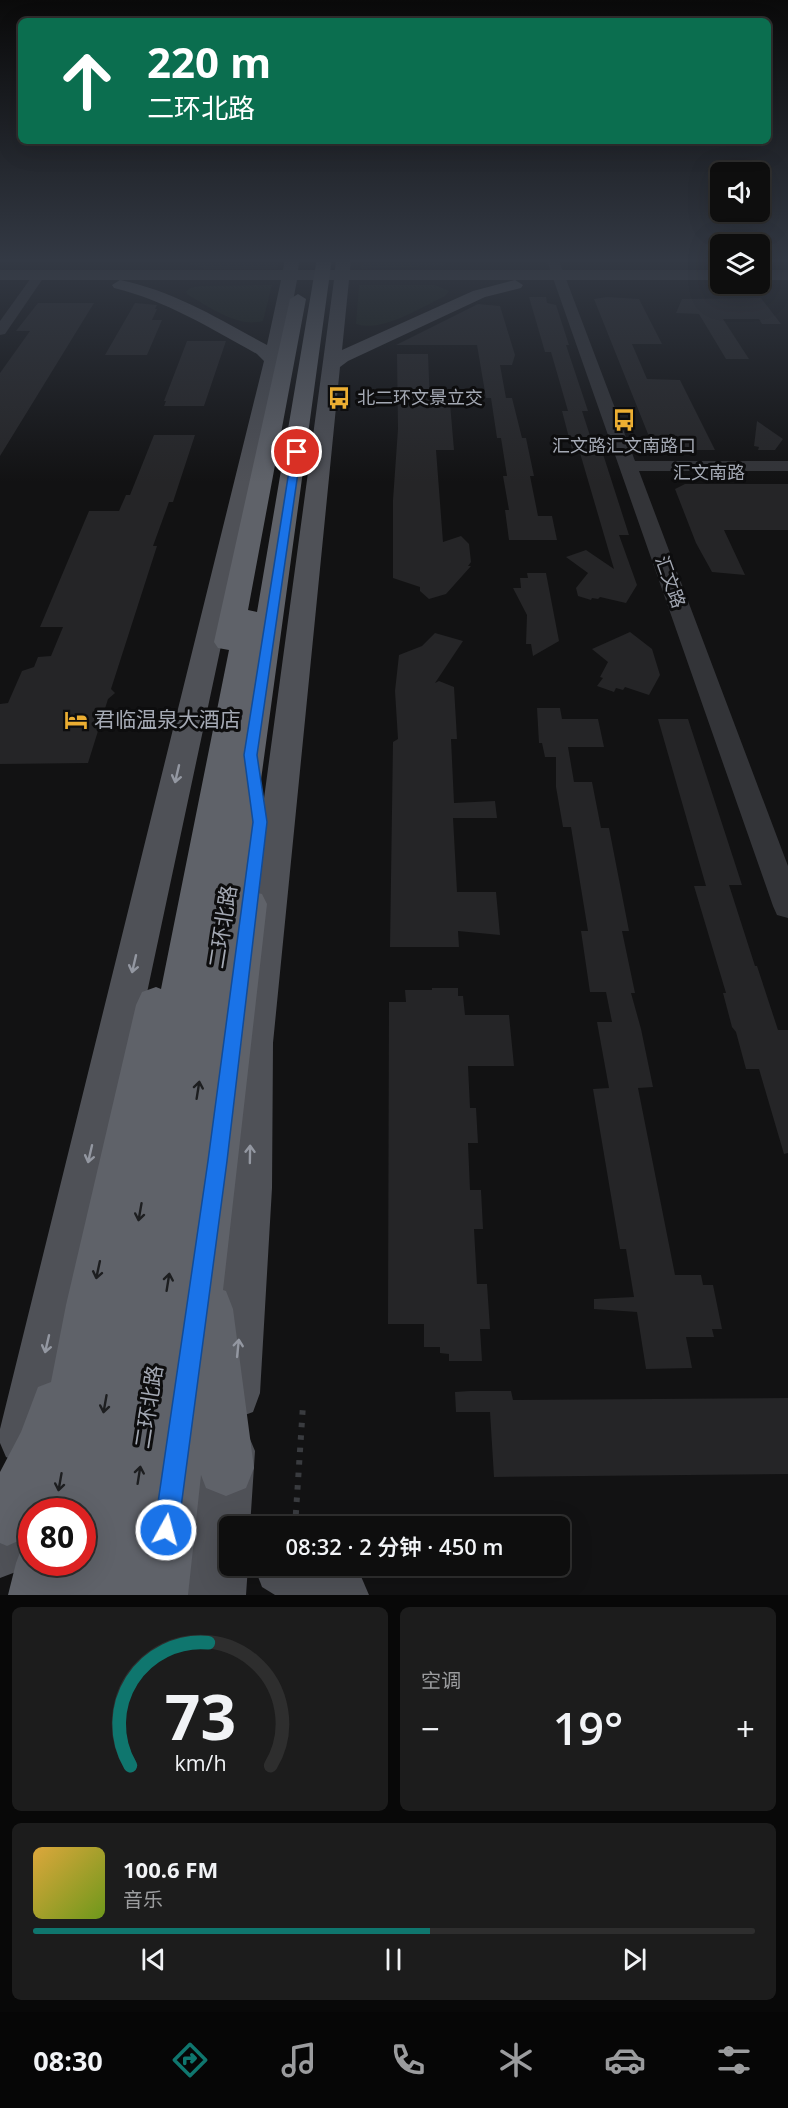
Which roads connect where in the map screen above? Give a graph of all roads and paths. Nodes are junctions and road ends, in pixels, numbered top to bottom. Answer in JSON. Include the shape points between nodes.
{"nodes":[{"id":1,"x":229,"y":332,"type":"edge"},
{"id":2,"x":291,"y":332,"type":"edge"},
{"id":3,"x":303,"y":332,"type":"edge"},
{"id":4,"x":303,"y":332,"type":"edge"},
{"id":5,"x":303,"y":332,"type":"edge"},
{"id":6,"x":304,"y":332,"type":"edge"},
{"id":7,"x":308,"y":332,"type":"edge"},
{"id":8,"x":395,"y":332,"type":"edge"},
{"id":9,"x":576,"y":332,"type":"edge"},
{"id":10,"x":325,"y":374,"type":"junction"},
{"id":11,"x":788,"y":466,"type":"edge"},
{"id":12,"x":629,"y":470,"type":"junction"},
{"id":13,"x":788,"y":473,"type":"edge"},
{"id":14,"x":301,"y":516,"type":"junction"},
{"id":15,"x":280,"y":563,"type":"junction"},
{"id":16,"x":248,"y":624,"type":"junction"},
{"id":17,"x":224,"y":665,"type":"junction"},
{"id":18,"x":216,"y":701,"type":"junction"},
{"id":19,"x":237,"y":754,"type":"junction"},
{"id":20,"x":260,"y":822,"type":"junction"},
{"id":21,"x":788,"y":906,"type":"edge"},
{"id":22,"x":217,"y":1161,"type":"junction"},
{"id":23,"x":303,"y":1405,"type":"dead end"},
{"id":24,"x":226,"y":1468,"type":"junction"},
{"id":25,"x":88,"y":1498,"type":"edge"},
{"id":26,"x":240,"y":1516,"type":"edge"},
{"id":27,"x":296,"y":1516,"type":"edge"},
{"id":28,"x":16,"y":1526,"type":"edge"},
{"id":29,"x":43,"y":1576,"type":"edge"},
{"id":30,"x":74,"y":1576,"type":"edge"},
{"id":31,"x":299,"y":1576,"type":"edge"},
{"id":32,"x":39,"y":1595,"type":"edge"},
{"id":33,"x":70,"y":1595,"type":"edge"},
{"id":34,"x":120,"y":1595,"type":"edge"},
{"id":35,"x":158,"y":1595,"type":"edge"},
{"id":36,"x":216,"y":1595,"type":"edge"},
{"id":37,"x":339,"y":1595,"type":"edge"}],
"edges":[{"from":1,"to":2,"type":"main road","via":[[263,350]]},
{"from":3,"to":16,"type":"highway","name":"二环北路"},
{"from":4,"to":17,"type":"highway"},
{"from":5,"to":28,"type":"main road","one_way":true},
{"from":6,"to":15,"type":"highway","name":"二环北路"},
{"from":7,"to":10,"type":"highway"},
{"from":8,"to":10,"type":"main road","via":[[342,357]]},
{"from":9,"to":12,"type":"street","name":"汇文路"},
{"from":10,"to":14,"type":"highway"},
{"from":24,"to":10,"type":"main road","one_way":true,"via":[[243,1308],[252,1043]]},
{"from":11,"to":12,"type":"street","name":"汇文南路"},
{"from":12,"to":13,"type":"street","name":"汇文南路"},
{"from":12,"to":21,"type":"street","name":"汇文路"},
{"from":14,"to":15,"type":"highway"},
{"from":14,"to":20,"type":"highway"},
{"from":15,"to":19,"type":"highway","name":"二环北路"},
{"from":16,"to":17,"type":"highway"},
{"from":16,"to":19,"type":"highway","name":"二环北路"},
{"from":17,"to":18,"type":"highway"},
{"from":18,"to":19,"type":"highway"},
{"from":18,"to":28,"type":"highway","one_way":true,"via":[[153,1021],[91,1305]]},
{"from":19,"to":20,"type":"highway"},
{"from":19,"to":25,"type":"highway","name":"二环北路","one_way":true},
{"from":34,"to":19,"type":"highway","name":"二环北路","one_way":true},
{"from":20,"to":22,"type":"highway"},
{"from":22,"to":24,"type":"highway","via":[[207,1307]]},
{"from":22,"to":35,"type":"highway"},
{"from":23,"to":27,"type":"path"},
{"from":24,"to":26,"type":"main road"},
{"from":24,"to":36,"type":"main road"},
{"from":29,"to":32,"type":"highway"},
{"from":30,"to":33,"type":"highway"},
{"from":31,"to":37,"type":"main road"}]}
